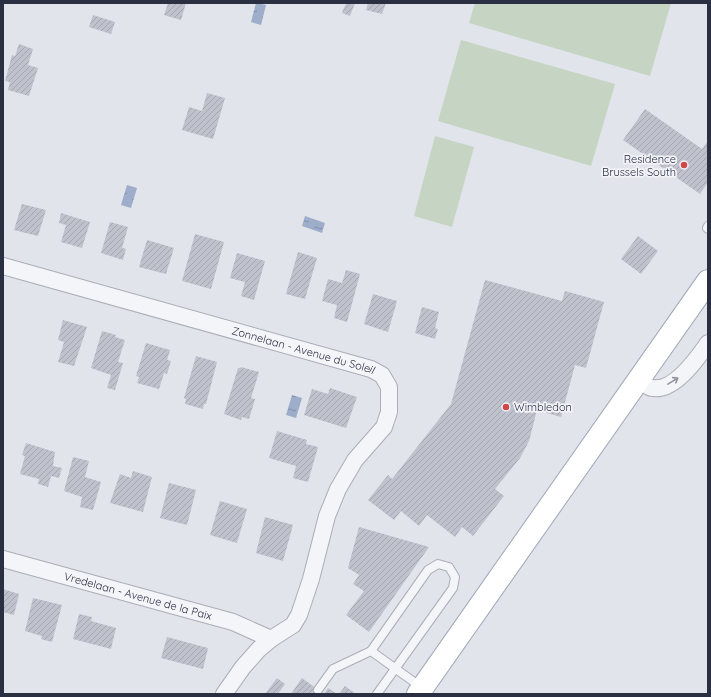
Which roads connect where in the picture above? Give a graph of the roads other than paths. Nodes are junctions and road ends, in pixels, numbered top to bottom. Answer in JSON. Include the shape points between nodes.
{"nodes":[{"id":1,"x":3,"y":266,"type":"edge"},
{"id":2,"x":708,"y":281,"type":"edge"},
{"id":3,"x":708,"y":343,"type":"edge"},
{"id":4,"x":638,"y":380,"type":"junction"},
{"id":5,"x":3,"y":559,"type":"edge"},
{"id":6,"x":271,"y":639,"type":"junction"},
{"id":7,"x":371,"y":651,"type":"junction"},
{"id":8,"x":396,"y":669,"type":"junction"},
{"id":9,"x":318,"y":690,"type":"dead end"},
{"id":10,"x":420,"y":691,"type":"edge"},
{"id":11,"x":224,"y":694,"type":"edge"},
{"id":12,"x":377,"y":694,"type":"edge"}],
"edges":[{"from":1,"to":6,"type":"street","name":"Zonnelaan - Avenue du Soleil","via":[[371,369],[382,375],[389,387],[389,412],[384,427],[355,460],[338,489],[327,516],[299,615],[293,625]]},
{"from":2,"to":4,"type":"main road"},
{"from":4,"to":3,"type":"street","one_way":true,"via":[[651,388],[662,387],[676,380],[692,366]]},
{"from":4,"to":10,"type":"main road"},
{"from":5,"to":6,"type":"street","name":"Vredelaan - Avenue de la Paix","via":[[234,622]]},
{"from":6,"to":11,"type":"street","name":"Zonnelaan - Avenue du Soleil","via":[[243,667]]},
{"from":7,"to":8,"type":"lane"},
{"from":7,"to":8,"type":"lane","via":[[428,570],[438,564],[449,567],[456,576],[453,588]]},
{"from":7,"to":9,"type":"lane","via":[[333,669]]},
{"from":8,"to":10,"type":"lane"},
{"from":8,"to":12,"type":"lane"}]}
